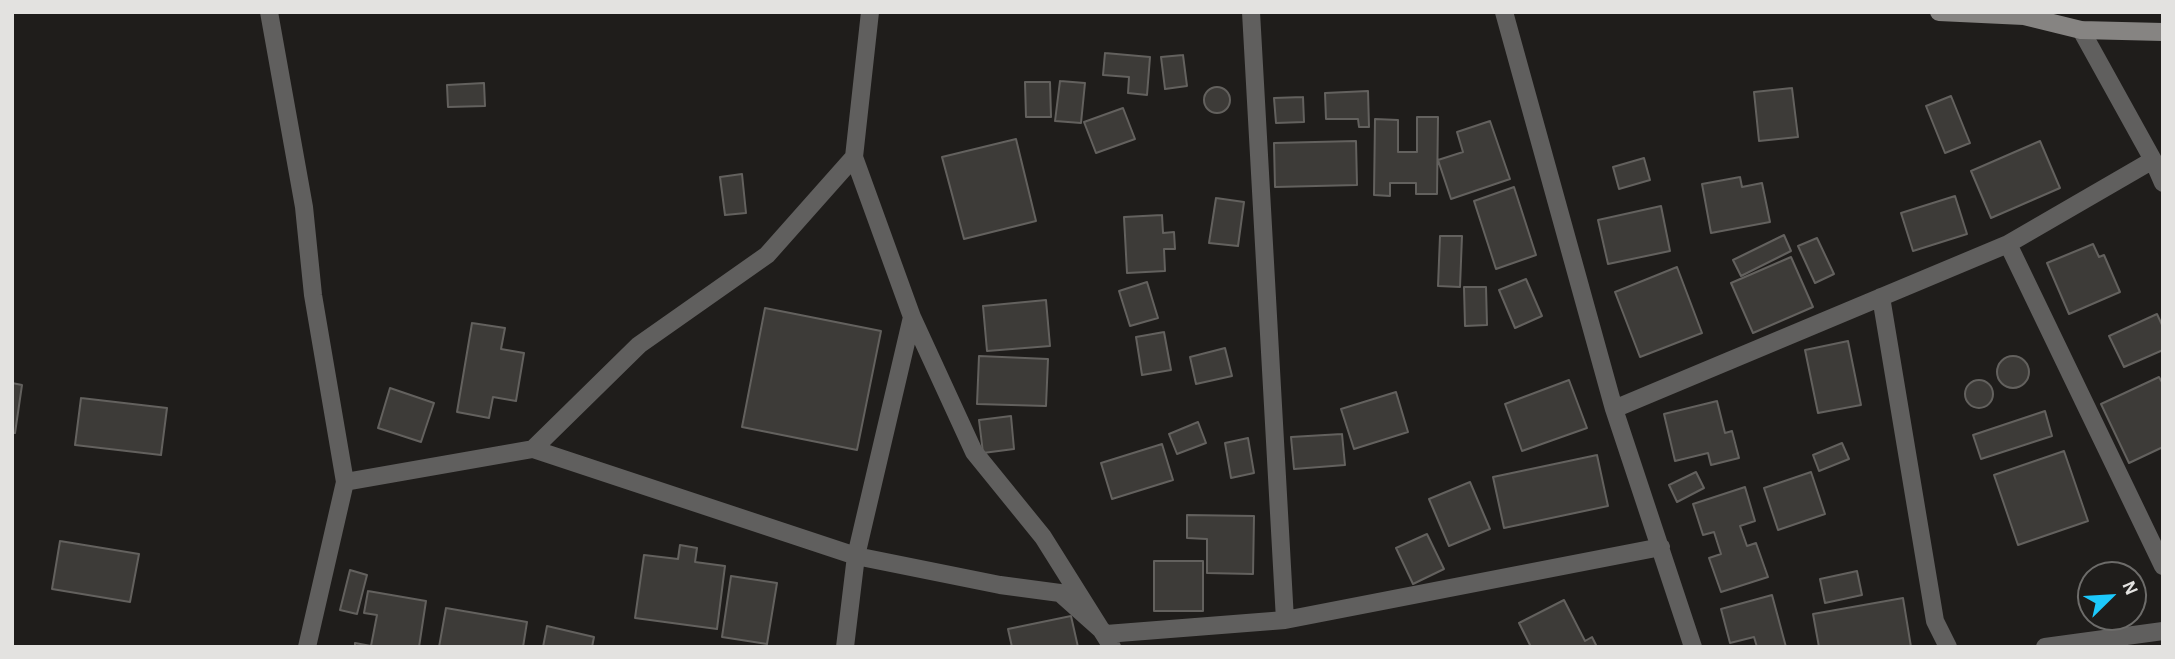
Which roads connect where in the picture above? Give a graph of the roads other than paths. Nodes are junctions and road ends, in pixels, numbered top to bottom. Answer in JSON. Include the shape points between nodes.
{"nodes":[{"id":1,"x":269,"y":12,"type":"edge"},
{"id":2,"x":870,"y":12,"type":"edge"},
{"id":3,"x":1251,"y":12,"type":"edge"},
{"id":4,"x":1504,"y":12,"type":"edge"},
{"id":5,"x":1939,"y":12,"type":"edge"},
{"id":6,"x":2024,"y":14,"type":"edge"},
{"id":7,"x":2081,"y":30,"type":"junction"},
{"id":8,"x":2163,"y":32,"type":"edge"},
{"id":9,"x":855,"y":157,"type":"junction"},
{"id":10,"x":2153,"y":160,"type":"junction"},
{"id":11,"x":2163,"y":183,"type":"edge"},
{"id":12,"x":2008,"y":244,"type":"junction"},
{"id":13,"x":1881,"y":298,"type":"junction"},
{"id":14,"x":912,"y":317,"type":"junction"},
{"id":15,"x":1614,"y":409,"type":"junction"},
{"id":16,"x":533,"y":449,"type":"junction"},
{"id":17,"x":345,"y":482,"type":"junction"},
{"id":18,"x":1661,"y":547,"type":"junction"},
{"id":19,"x":856,"y":556,"type":"junction"},
{"id":20,"x":2163,"y":566,"type":"edge"},
{"id":21,"x":1285,"y":620,"type":"junction"},
{"id":22,"x":2163,"y":631,"type":"edge"},
{"id":23,"x":1109,"y":640,"type":"edge"},
{"id":24,"x":307,"y":647,"type":"edge"},
{"id":25,"x":845,"y":647,"type":"edge"},
{"id":26,"x":1693,"y":647,"type":"edge"},
{"id":27,"x":1948,"y":647,"type":"edge"},
{"id":28,"x":2045,"y":647,"type":"edge"}],
"edges":[{"from":1,"to":17,"type":"street"},
{"from":2,"to":9,"type":"street"},
{"from":3,"to":21,"type":"street"},
{"from":4,"to":15,"type":"street"},
{"from":5,"to":6,"type":"main road"},
{"from":6,"to":7,"type":"main road"},
{"from":7,"to":8,"type":"main road"},
{"from":7,"to":10,"type":"street"},
{"from":9,"to":14,"type":"street"},
{"from":9,"to":16,"type":"street","via":[[767,255],[639,345]]},
{"from":10,"to":11,"type":"street"},
{"from":10,"to":12,"type":"street"},
{"from":12,"to":13,"type":"street"},
{"from":12,"to":20,"type":"street"},
{"from":13,"to":15,"type":"street"},
{"from":13,"to":27,"type":"street","via":[[1935,621]]},
{"from":14,"to":19,"type":"street"},
{"from":14,"to":23,"type":"street","via":[[974,452],[1043,537]]},
{"from":15,"to":18,"type":"street"},
{"from":16,"to":17,"type":"street"},
{"from":16,"to":19,"type":"street"},
{"from":17,"to":24,"type":"street"},
{"from":18,"to":21,"type":"street"},
{"from":18,"to":26,"type":"street"},
{"from":19,"to":23,"type":"street","via":[[1060,593]]},
{"from":19,"to":25,"type":"street"},
{"from":21,"to":23,"type":"street"},
{"from":22,"to":28,"type":"street"}]}
